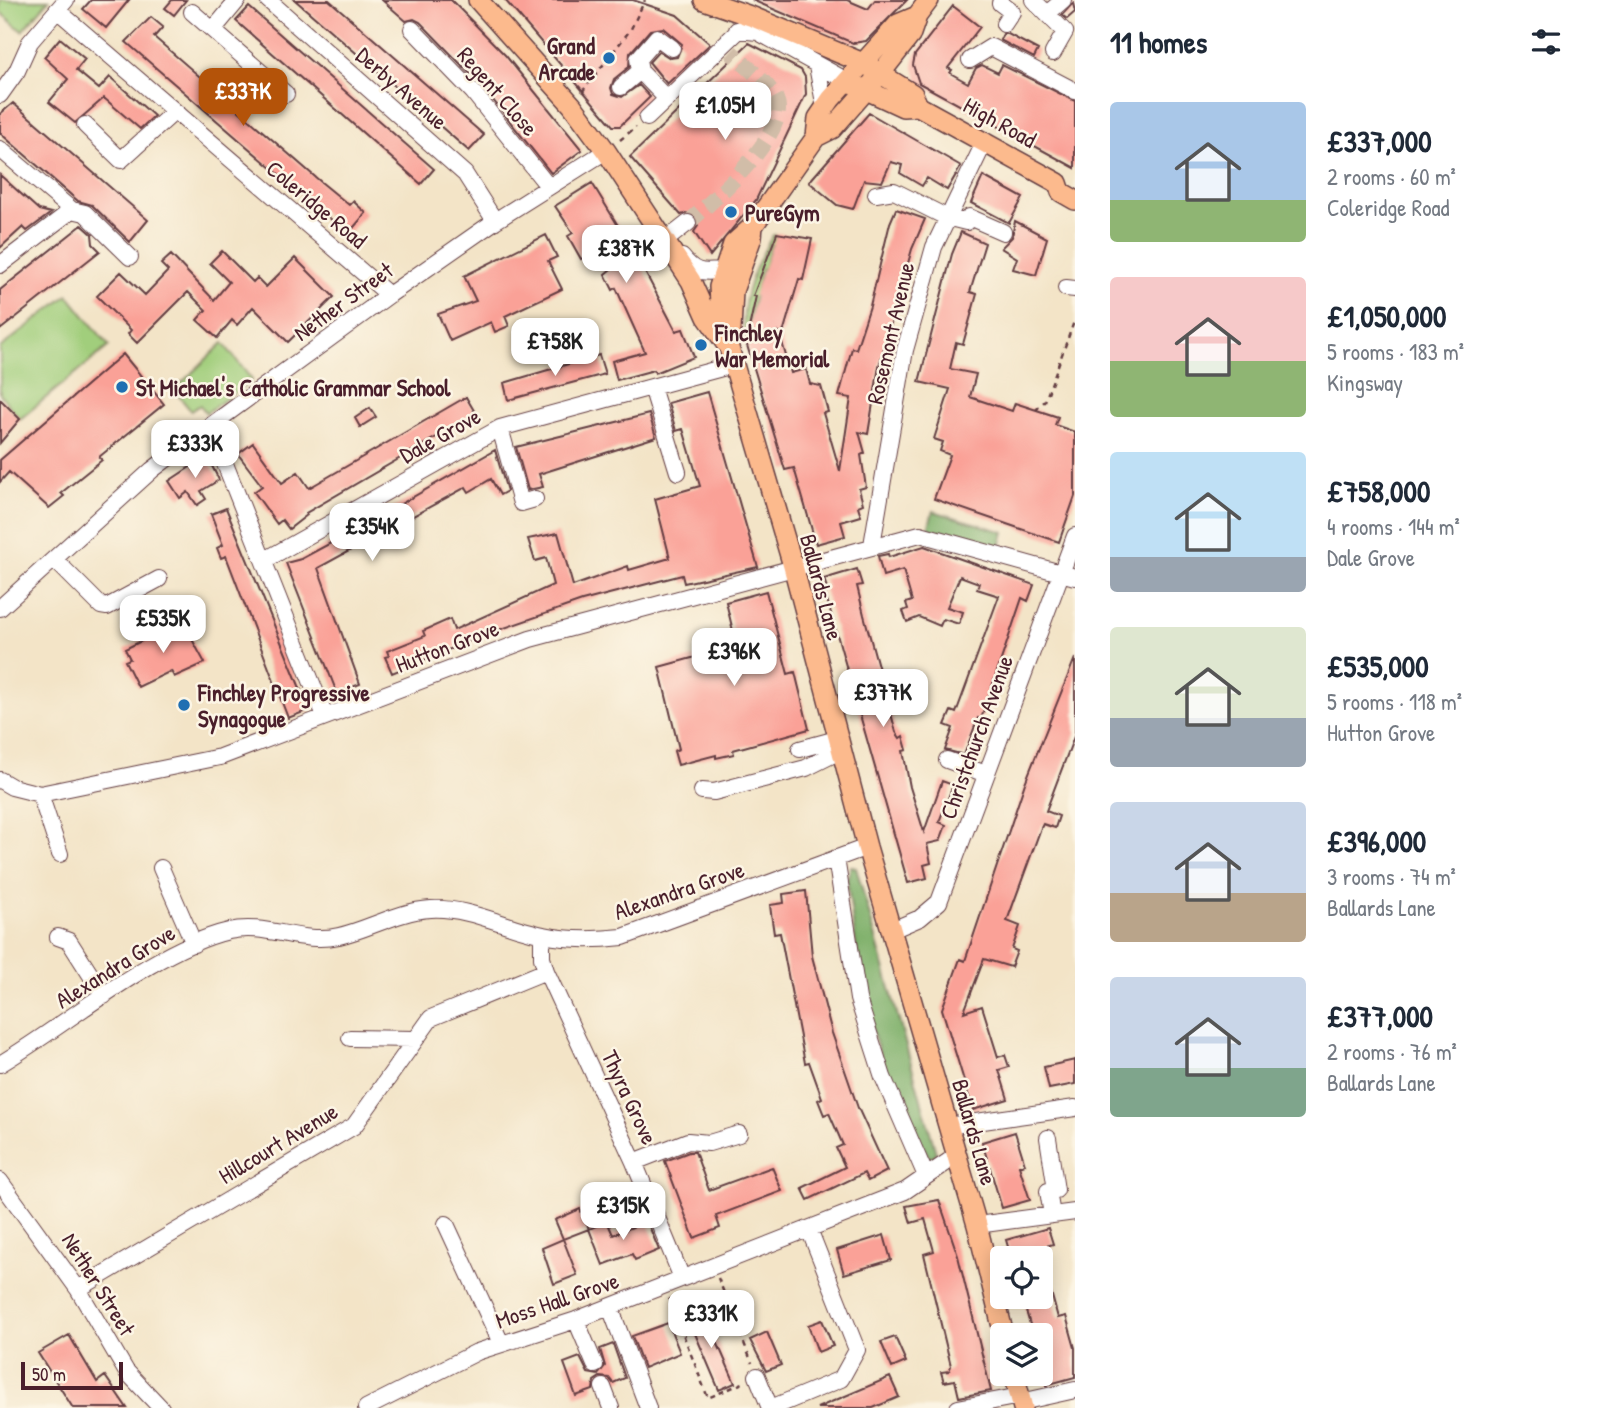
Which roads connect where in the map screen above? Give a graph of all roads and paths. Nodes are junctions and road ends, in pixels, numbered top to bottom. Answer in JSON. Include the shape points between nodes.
{"nodes":[{"id":1,"x":238,"y":0,"type":"edge"},
{"id":2,"x":268,"y":0,"type":"edge"},
{"id":3,"x":478,"y":0,"type":"edge"},
{"id":4,"x":645,"y":0,"type":"edge"},
{"id":5,"x":704,"y":0,"type":"edge"},
{"id":6,"x":929,"y":0,"type":"edge"},
{"id":7,"x":1033,"y":0,"type":"edge"},
{"id":8,"x":1063,"y":0,"type":"edge"},
{"id":9,"x":999,"y":1,"type":"edge"},
{"id":10,"x":62,"y":5,"type":"edge"},
{"id":11,"x":192,"y":12,"type":"dead end"},
{"id":12,"x":1047,"y":14,"type":"junction"},
{"id":13,"x":917,"y":16,"type":"junction"},
{"id":14,"x":744,"y":21,"type":"junction"},
{"id":15,"x":1004,"y":24,"type":"dead end"},
{"id":16,"x":411,"y":29,"type":"dead end"},
{"id":17,"x":213,"y":30,"type":"junction"},
{"id":18,"x":672,"y":48,"type":"dead end"},
{"id":19,"x":1054,"y":54,"type":"dead end"},
{"id":20,"x":970,"y":60,"type":"dead end"},
{"id":21,"x":863,"y":63,"type":"junction"},
{"id":22,"x":817,"y":66,"type":"junction"},
{"id":23,"x":640,"y":71,"type":"junction"},
{"id":24,"x":881,"y":74,"type":"junction"},
{"id":25,"x":847,"y":81,"type":"junction"},
{"id":26,"x":621,"y":87,"type":"dead end"},
{"id":27,"x":866,"y":91,"type":"junction"},
{"id":28,"x":1075,"y":91,"type":"edge"},
{"id":29,"x":286,"y":94,"type":"dead end"},
{"id":30,"x":0,"y":95,"type":"edge"},
{"id":31,"x":667,"y":99,"type":"junction"},
{"id":32,"x":572,"y":105,"type":"junction"},
{"id":33,"x":918,"y":106,"type":"junction"},
{"id":34,"x":825,"y":108,"type":"junction"},
{"id":35,"x":174,"y":112,"type":"junction"},
{"id":36,"x":647,"y":118,"type":"joint"},
{"id":37,"x":85,"y":125,"type":"dead end"},
{"id":38,"x":816,"y":137,"type":"junction"},
{"id":39,"x":985,"y":141,"type":"junction"},
{"id":40,"x":0,"y":149,"type":"edge"},
{"id":41,"x":606,"y":151,"type":"junction"},
{"id":42,"x":1066,"y":184,"type":"edge"},
{"id":43,"x":548,"y":186,"type":"junction"},
{"id":44,"x":876,"y":194,"type":"dead end"},
{"id":45,"x":1075,"y":200,"type":"edge"},
{"id":46,"x":72,"y":210,"type":"junction"},
{"id":47,"x":946,"y":217,"type":"junction"},
{"id":48,"x":495,"y":221,"type":"junction"},
{"id":49,"x":686,"y":221,"type":"tunnel mouth"},
{"id":50,"x":1003,"y":233,"type":"dead end"},
{"id":51,"x":665,"y":239,"type":"junction"},
{"id":52,"x":130,"y":257,"type":"dead end"},
{"id":53,"x":0,"y":265,"type":"edge"},
{"id":54,"x":691,"y":281,"type":"junction"},
{"id":55,"x":728,"y":281,"type":"junction"},
{"id":56,"x":389,"y":295,"type":"junction"},
{"id":57,"x":1075,"y":319,"type":"edge"},
{"id":58,"x":728,"y":351,"type":"junction"},
{"id":59,"x":652,"y":387,"type":"junction"},
{"id":60,"x":1037,"y":410,"type":"dead end"},
{"id":61,"x":210,"y":426,"type":"junction"},
{"id":62,"x":500,"y":428,"type":"junction"},
{"id":63,"x":678,"y":472,"type":"dead end"},
{"id":64,"x":536,"y":499,"type":"dead end"},
{"id":65,"x":1075,"y":536,"type":"edge"},
{"id":66,"x":872,"y":545,"type":"junction"},
{"id":67,"x":55,"y":560,"type":"junction"},
{"id":68,"x":265,"y":561,"type":"junction"},
{"id":69,"x":793,"y":566,"type":"junction"},
{"id":70,"x":1068,"y":575,"type":"edge"},
{"id":71,"x":159,"y":579,"type":"dead end"},
{"id":72,"x":0,"y":608,"type":"edge"},
{"id":73,"x":325,"y":716,"type":"junction"},
{"id":74,"x":838,"y":745,"type":"junction"},
{"id":75,"x":800,"y":749,"type":"dead end"},
{"id":76,"x":947,"y":760,"type":"dead end"},
{"id":77,"x":986,"y":775,"type":"junction"},
{"id":78,"x":0,"y":780,"type":"edge"},
{"id":79,"x":702,"y":791,"type":"dead end"},
{"id":80,"x":40,"y":794,"type":"junction"},
{"id":81,"x":867,"y":847,"type":"junction"},
{"id":82,"x":60,"y":853,"type":"dead end"},
{"id":83,"x":836,"y":858,"type":"junction"},
{"id":84,"x":161,"y":868,"type":"dead end"},
{"id":85,"x":892,"y":930,"type":"junction"},
{"id":86,"x":542,"y":935,"type":"junction"},
{"id":87,"x":58,"y":937,"type":"dead end"},
{"id":88,"x":194,"y":943,"type":"junction"},
{"id":89,"x":546,"y":971,"type":"junction"},
{"id":90,"x":104,"y":996,"type":"junction"},
{"id":91,"x":350,"y":1038,"type":"dead end"},
{"id":92,"x":415,"y":1040,"type":"junction"},
{"id":93,"x":0,"y":1064,"type":"edge"},
{"id":94,"x":1075,"y":1108,"type":"edge"},
{"id":95,"x":948,"y":1126,"type":"junction"},
{"id":96,"x":739,"y":1134,"type":"dead end"},
{"id":97,"x":1048,"y":1138,"type":"dead end"},
{"id":98,"x":956,"y":1156,"type":"junction"},
{"id":99,"x":635,"y":1162,"type":"junction"},
{"id":100,"x":926,"y":1176,"type":"junction"},
{"id":101,"x":0,"y":1181,"type":"edge"},
{"id":102,"x":1075,"y":1212,"type":"edge"},
{"id":103,"x":1052,"y":1215,"type":"junction"},
{"id":104,"x":446,"y":1224,"type":"dead end"},
{"id":105,"x":977,"y":1226,"type":"junction"},
{"id":106,"x":809,"y":1229,"type":"junction"},
{"id":107,"x":712,"y":1265,"type":"junction"},
{"id":108,"x":682,"y":1278,"type":"junction"},
{"id":109,"x":664,"y":1285,"type":"junction"},
{"id":110,"x":78,"y":1289,"type":"junction"},
{"id":111,"x":610,"y":1307,"type":"junction"},
{"id":112,"x":576,"y":1320,"type":"junction"},
{"id":113,"x":1001,"y":1323,"type":"edge"},
{"id":114,"x":501,"y":1343,"type":"junction"},
{"id":115,"x":595,"y":1365,"type":"dead end"},
{"id":116,"x":757,"y":1376,"type":"junction"},
{"id":117,"x":603,"y":1387,"type":"dead end"},
{"id":118,"x":1075,"y":1390,"type":"edge"},
{"id":119,"x":1021,"y":1402,"type":"edge"},
{"id":120,"x":984,"y":1406,"type":"edge"},
{"id":121,"x":161,"y":1408,"type":"edge"},
{"id":122,"x":368,"y":1408,"type":"edge"},
{"id":123,"x":611,"y":1408,"type":"edge"},
{"id":124,"x":648,"y":1408,"type":"edge"},
{"id":125,"x":770,"y":1408,"type":"edge"},
{"id":126,"x":958,"y":1408,"type":"edge"}],
"edges":[{"from":1,"to":17,"type":"street"},
{"from":2,"to":48,"type":"street","name":"Derby Avenue","via":[[465,174]]},
{"from":3,"to":32,"type":"main road","name":"Ballards Lane"},
{"from":4,"to":32,"type":"path","via":[[631,29]]},
{"from":5,"to":14,"type":"main road","name":"High Road"},
{"from":6,"to":13,"type":"main road"},
{"from":7,"to":12,"type":"street"},
{"from":8,"to":12,"type":"street"},
{"from":9,"to":15,"type":"street","via":[[1012,12]]},
{"from":10,"to":30,"type":"street","via":[[30,42]]},
{"from":10,"to":35,"type":"street","name":"Coleridge Road"},
{"from":11,"to":17,"type":"street"},
{"from":12,"to":19,"type":"street","via":[[1065,32]]},
{"from":13,"to":21,"type":"main road","via":[[898,24]]},
{"from":13,"to":24,"type":"main road","via":[[910,36]]},
{"from":14,"to":21,"type":"main road","name":"High Road"},
{"from":14,"to":22,"type":"street"},
{"from":14,"to":31,"type":"street","via":[[727,52]]},
{"from":16,"to":43,"type":"street","name":"Regent Close","via":[[473,92]]},
{"from":17,"to":29,"type":"street"},
{"from":18,"to":23,"type":"street","via":[[657,37],[638,59]]},
{"from":20,"to":28,"type":"street","via":[[991,47]]},
{"from":21,"to":24,"type":"main road","name":"High Road"},
{"from":21,"to":25,"type":"main road"},
{"from":22,"to":25,"type":"street"},
{"from":22,"to":34,"type":"street"},
{"from":23,"to":26,"type":"street"},
{"from":23,"to":31,"type":"street"},
{"from":24,"to":27,"type":"main road"},
{"from":24,"to":33,"type":"main road","name":"High Road","via":[[913,94]]},
{"from":25,"to":27,"type":"main road","name":"High Road"},
{"from":25,"to":34,"type":"main road"},
{"from":27,"to":33,"type":"main road","name":"High Road","via":[[903,107]]},
{"from":27,"to":38,"type":"main road","via":[[832,129]]},
{"from":31,"to":36,"type":"street"},
{"from":32,"to":41,"type":"main road","name":"Ballards Lane"},
{"from":33,"to":39,"type":"main road","name":"High Road"},
{"from":34,"to":38,"type":"main road","via":[[818,118]]},
{"from":35,"to":37,"type":"street","via":[[121,160]]},
{"from":35,"to":56,"type":"street","name":"Coleridge Road"},
{"from":36,"to":41,"type":"path"},
{"from":38,"to":55,"type":"main road","via":[[753,226],[733,244]]},
{"from":39,"to":42,"type":"main road","name":"High Road"},
{"from":39,"to":47,"type":"street","name":"Rosemont Avenue"},
{"from":40,"to":46,"type":"street"},
{"from":41,"to":43,"type":"street","name":"Nether Street"},
{"from":41,"to":51,"type":"main road","name":"Ballards Lane"},
{"from":42,"to":45,"type":"main road","name":"High Road","via":[[1061,192]]},
{"from":43,"to":48,"type":"street","name":"Nether Street"},
{"from":44,"to":47,"type":"street","via":[[894,191]]},
{"from":46,"to":52,"type":"street","via":[[85,213]]},
{"from":46,"to":53,"type":"street"},
{"from":47,"to":50,"type":"street","via":[[966,222],[969,217]]},
{"from":47,"to":66,"type":"street","name":"Rosemont Avenue","via":[[905,350]]},
{"from":48,"to":56,"type":"street","name":"Nether Street"},
{"from":49,"to":51,"type":"street"},
{"from":51,"to":54,"type":"main road","name":"Ballards Lane"},
{"from":51,"to":55,"type":"street","via":[[691,268]]},
{"from":54,"to":55,"type":"main road"},
{"from":54,"to":58,"type":"main road","name":"Ballards Lane"},
{"from":55,"to":58,"type":"main road"},
{"from":56,"to":61,"type":"street","name":"Nether Street"},
{"from":57,"to":60,"type":"path","via":[[1045,401]]},
{"from":58,"to":59,"type":"street","name":"Dale Grove"},
{"from":58,"to":69,"type":"main road","name":"Ballards Lane"},
{"from":59,"to":62,"type":"street","name":"Dale Grove"},
{"from":59,"to":63,"type":"street"},
{"from":61,"to":67,"type":"street","name":"Nether Street","via":[[152,470]]},
{"from":61,"to":68,"type":"street"},
{"from":62,"to":64,"type":"street","via":[[521,503]]},
{"from":62,"to":68,"type":"street","name":"Dale Grove"},
{"from":65,"to":70,"type":"street","name":"Christchurch Avenue"},
{"from":66,"to":69,"type":"street","name":"Hutton Grove"},
{"from":66,"to":70,"type":"street","name":"Hutton Grove","via":[[920,534]]},
{"from":67,"to":71,"type":"street","via":[[101,606]]},
{"from":67,"to":72,"type":"street","name":"Nether Street"},
{"from":68,"to":73,"type":"street"},
{"from":69,"to":73,"type":"street","name":"Hutton Grove","via":[[530,639]]},
{"from":69,"to":74,"type":"main road","name":"Ballards Lane"},
{"from":70,"to":77,"type":"street","name":"Christchurch Avenue"},
{"from":73,"to":80,"type":"street","name":"Hutton Grove","via":[[220,757]]},
{"from":74,"to":75,"type":"street"},
{"from":74,"to":79,"type":"street","via":[[806,768],[714,792]]},
{"from":74,"to":81,"type":"main road","name":"Ballards Lane"},
{"from":76,"to":77,"type":"street"},
{"from":77,"to":85,"type":"street","name":"Christchurch Avenue","via":[[939,902],[920,918]]},
{"from":78,"to":80,"type":"street","name":"Hutton Grove"},
{"from":80,"to":82,"type":"street"},
{"from":81,"to":83,"type":"street","name":"Alexandra Grove"},
{"from":81,"to":85,"type":"main road","name":"Ballards Lane"},
{"from":83,"to":86,"type":"street","name":"Alexandra Grove","via":[[623,937],[586,941]]},
{"from":83,"to":100,"type":"street","via":[[858,999],[883,1077]]},
{"from":84,"to":88,"type":"street"},
{"from":85,"to":95,"type":"main road","name":"Ballards Lane"},
{"from":86,"to":88,"type":"street","name":"Alexandra Grove","via":[[461,911],[431,909],[338,937],[299,939],[247,928]]},
{"from":86,"to":89,"type":"street","name":"Thyra Grove"},
{"from":87,"to":90,"type":"street","via":[[69,941]]},
{"from":88,"to":90,"type":"street","name":"Alexandra Grove"},
{"from":89,"to":92,"type":"street","name":"Hillcourt Avenue","via":[[431,1018]]},
{"from":89,"to":99,"type":"street","name":"Thyra Grove"},
{"from":90,"to":93,"type":"street","name":"Alexandra Grove"},
{"from":91,"to":92,"type":"street"},
{"from":92,"to":110,"type":"street","name":"Hillcourt Avenue","via":[[354,1126]]},
{"from":94,"to":95,"type":"street"},
{"from":95,"to":98,"type":"main road","name":"Ballards Lane"},
{"from":96,"to":99,"type":"street","via":[[709,1143],[688,1141]]},
{"from":97,"to":103,"type":"street","via":[[1056,1189],[1048,1191]]},
{"from":98,"to":100,"type":"street","name":"Moss Hall Grove"},
{"from":98,"to":105,"type":"main road","name":"Ballards Lane"},
{"from":99,"to":108,"type":"street","name":"Thyra Grove"},
{"from":100,"to":106,"type":"street","name":"Moss Hall Grove","via":[[905,1191]]},
{"from":101,"to":110,"type":"street","name":"Nether Street"},
{"from":102,"to":103,"type":"street"},
{"from":103,"to":105,"type":"street"},
{"from":104,"to":114,"type":"street"},
{"from":105,"to":113,"type":"main road","name":"Ballards Lane"},
{"from":106,"to":107,"type":"street","name":"Moss Hall Grove"},
{"from":106,"to":125,"type":"street","via":[[858,1350],[841,1379]]},
{"from":107,"to":108,"type":"street","name":"Moss Hall Grove"},
{"from":107,"to":116,"type":"path"},
{"from":108,"to":109,"type":"street","name":"Moss Hall Grove"},
{"from":109,"to":111,"type":"street","name":"Moss Hall Grove"},
{"from":109,"to":116,"type":"path","via":[[708,1398]]},
{"from":110,"to":121,"type":"street","name":"Nether Street","via":[[126,1371]]},
{"from":111,"to":112,"type":"street","name":"Moss Hall Grove"},
{"from":111,"to":124,"type":"street"},
{"from":112,"to":114,"type":"street","name":"Moss Hall Grove"},
{"from":112,"to":115,"type":"street"},
{"from":114,"to":122,"type":"street","name":"Moss Hall Grove"},
{"from":116,"to":125,"type":"street"},
{"from":117,"to":123,"type":"street"},
{"from":118,"to":119,"type":"street"},
{"from":119,"to":120,"type":"street"},
{"from":120,"to":126,"type":"street"}]}
